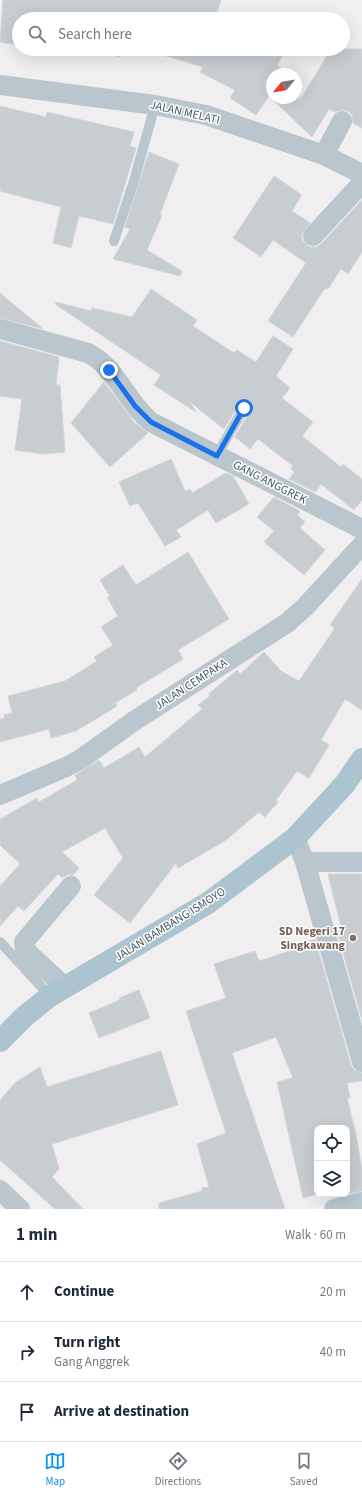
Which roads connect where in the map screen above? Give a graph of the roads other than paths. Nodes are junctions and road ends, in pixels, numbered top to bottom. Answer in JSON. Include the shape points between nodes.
{"nodes":[{"id":1,"x":0,"y":85,"type":"edge"},
{"id":2,"x":155,"y":105,"type":"junction"},
{"id":3,"x":342,"y":121,"type":"dead end"},
{"id":4,"x":324,"y":155,"type":"junction"},
{"id":5,"x":362,"y":174,"type":"edge"},
{"id":6,"x":362,"y":183,"type":"edge"},
{"id":7,"x":313,"y":236,"type":"dead end"},
{"id":8,"x":114,"y":241,"type":"dead end"},
{"id":9,"x":0,"y":329,"type":"edge"},
{"id":10,"x":244,"y":408,"type":"dead end"},
{"id":11,"x":217,"y":456,"type":"junction"},
{"id":12,"x":362,"y":529,"type":"edge"},
{"id":13,"x":362,"y":546,"type":"edge"},
{"id":14,"x":362,"y":759,"type":"edge"},
{"id":15,"x":0,"y":795,"type":"edge"},
{"id":16,"x":295,"y":838,"type":"junction"},
{"id":17,"x":305,"y":862,"type":"junction"},
{"id":18,"x":362,"y":862,"type":"edge"},
{"id":19,"x":71,"y":886,"type":"dead end"},
{"id":20,"x":0,"y":942,"type":"edge"},
{"id":21,"x":21,"y":954,"type":"junction"},
{"id":22,"x":57,"y":991,"type":"junction"},
{"id":23,"x":0,"y":1041,"type":"edge"},
{"id":24,"x":362,"y":1062,"type":"edge"},
{"id":25,"x":0,"y":1190,"type":"edge"},
{"id":26,"x":362,"y":1202,"type":"edge"},
{"id":27,"x":20,"y":1209,"type":"edge"},
{"id":28,"x":334,"y":1209,"type":"edge"}],
"edges":[{"from":1,"to":2,"type":"street","name":"JALAN MELATI"},
{"from":2,"to":4,"type":"street","name":"JALAN MELATI","via":[[206,115]]},
{"from":2,"to":8,"type":"lane"},
{"from":3,"to":4,"type":"street"},
{"from":4,"to":5,"type":"street","name":"JALAN MELATI"},
{"from":6,"to":7,"type":"street"},
{"from":9,"to":11,"type":"street","name":"GANG ANGGREK","via":[[88,352],[98,358],[144,416],[165,430]]},
{"from":10,"to":11,"type":"lane"},
{"from":11,"to":12,"type":"street","name":"GANG ANGGREK"},
{"from":13,"to":15,"type":"street","name":"JALAN CEMPAKA","via":[[305,608],[287,623],[134,721],[81,759]]},
{"from":14,"to":16,"type":"main road","name":"JALAN BAMBANG ISMOYO","via":[[345,784]]},
{"from":16,"to":17,"type":"street"},
{"from":16,"to":22,"type":"main road","name":"JALAN BAMBANG ISMOYO","via":[[208,903]]},
{"from":17,"to":18,"type":"street"},
{"from":17,"to":24,"type":"street"},
{"from":19,"to":21,"type":"street","via":[[24,942]]},
{"from":20,"to":21,"type":"lane"},
{"from":21,"to":22,"type":"street"},
{"from":22,"to":23,"type":"main road","name":"JALAN BAMBANG ISMOYO","via":[[25,1016]]},
{"from":25,"to":27,"type":"street"},
{"from":26,"to":28,"type":"street"}]}
